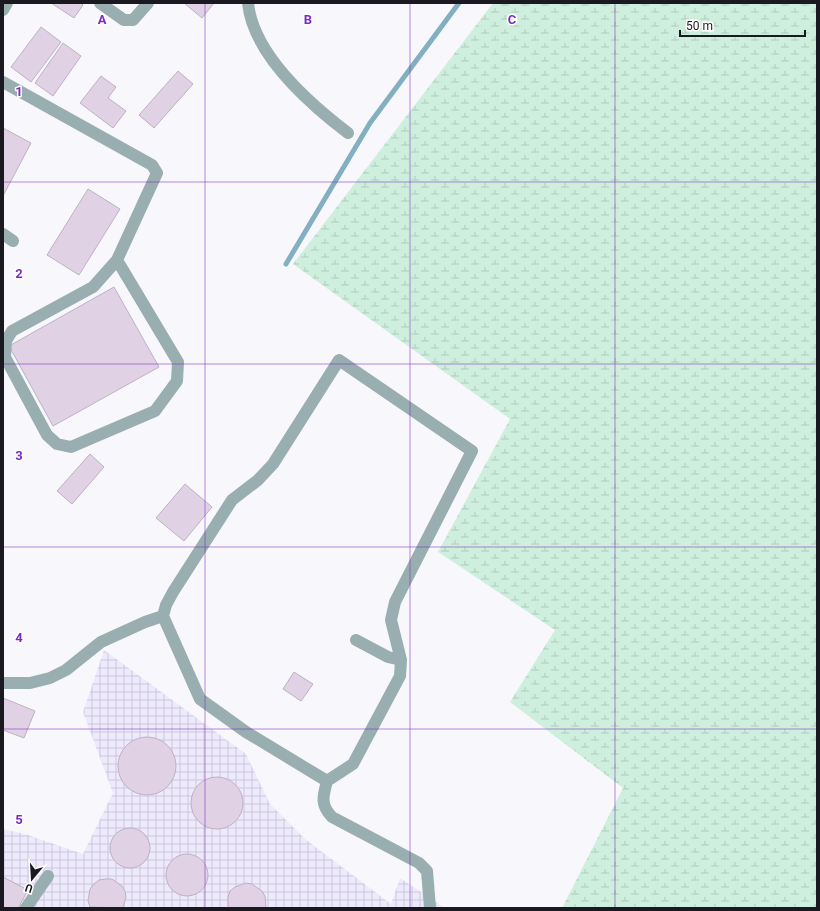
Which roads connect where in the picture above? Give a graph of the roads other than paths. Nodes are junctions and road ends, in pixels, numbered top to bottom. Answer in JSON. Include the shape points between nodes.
{"nodes":[{"id":1,"x":7,"y":3,"type":"edge"},
{"id":2,"x":100,"y":3,"type":"edge"},
{"id":3,"x":148,"y":3,"type":"edge"},
{"id":4,"x":248,"y":3,"type":"edge"},
{"id":5,"x":3,"y":10,"type":"edge"},
{"id":6,"x":3,"y":82,"type":"edge"},
{"id":7,"x":348,"y":133,"type":"dead end"},
{"id":8,"x":117,"y":260,"type":"junction"},
{"id":9,"x":163,"y":616,"type":"junction"},
{"id":10,"x":356,"y":640,"type":"dead end"},
{"id":11,"x":401,"y":660,"type":"junction"},
{"id":12,"x":3,"y":683,"type":"edge"},
{"id":13,"x":327,"y":781,"type":"junction"},
{"id":14,"x":48,"y":876,"type":"dead end"},
{"id":15,"x":26,"y":908,"type":"edge"},
{"id":16,"x":430,"y":908,"type":"edge"}],
"edges":[{"from":1,"to":5,"type":"street"},
{"from":2,"to":3,"type":"street","via":[[124,20],[133,20]]},
{"from":4,"to":7,"type":"street","via":[[249,12],[264,48],[297,89]]},
{"from":6,"to":8,"type":"street","via":[[152,165],[157,174]]},
{"from":8,"to":8,"type":"street","via":[[93,287],[12,331],[6,341],[5,357],[47,435],[57,444],[71,447],[156,411],[177,381],[178,362]]},
{"from":9,"to":11,"type":"street","via":[[173,592],[232,500],[258,480],[273,464],[339,360],[472,450],[395,602],[391,620]]},
{"from":9,"to":12,"type":"street","via":[[100,642],[66,670],[50,678],[30,684]]},
{"from":9,"to":13,"type":"street","via":[[200,699],[246,732]]},
{"from":10,"to":11,"type":"street","via":[[388,658]]},
{"from":11,"to":13,"type":"street","via":[[400,676],[353,764]]},
{"from":13,"to":16,"type":"street","via":[[323,797],[324,808],[332,817],[419,863],[427,871]]},
{"from":14,"to":15,"type":"street"}]}
